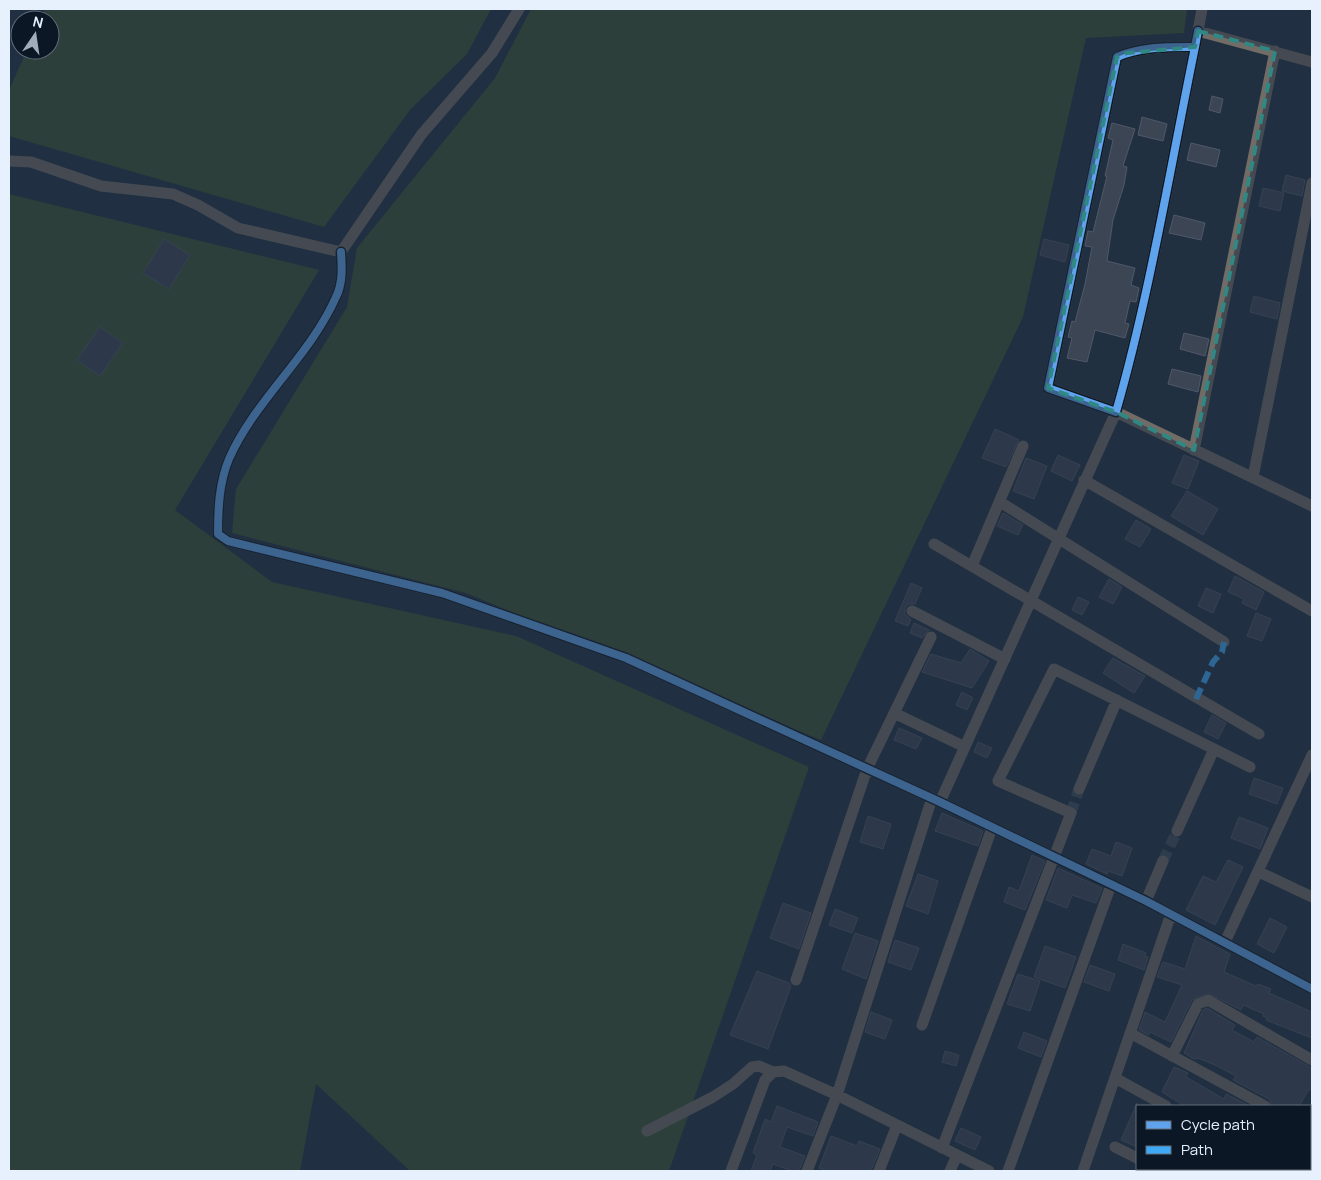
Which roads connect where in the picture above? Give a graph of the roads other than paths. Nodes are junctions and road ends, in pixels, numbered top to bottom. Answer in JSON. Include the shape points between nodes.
{"nodes":[{"id":1,"x":519,"y":9,"type":"edge"},
{"id":2,"x":1202,"y":9,"type":"edge"},
{"id":3,"x":1198,"y":31,"type":"junction"},
{"id":4,"x":1195,"y":47,"type":"junction"},
{"id":5,"x":1275,"y":51,"type":"junction"},
{"id":6,"x":1312,"y":62,"type":"edge"},
{"id":7,"x":9,"y":161,"type":"edge"},
{"id":8,"x":1312,"y":184,"type":"edge"},
{"id":9,"x":341,"y":252,"type":"junction"},
{"id":10,"x":1116,"y":412,"type":"junction"},
{"id":11,"x":1023,"y":446,"type":"dead end"},
{"id":12,"x":1194,"y":450,"type":"junction"},
{"id":13,"x":1253,"y":478,"type":"junction"},
{"id":14,"x":1084,"y":480,"type":"junction"},
{"id":15,"x":1000,"y":502,"type":"junction"},
{"id":16,"x":1312,"y":506,"type":"edge"},
{"id":17,"x":1060,"y":538,"type":"junction"},
{"id":18,"x":934,"y":544,"type":"dead end"},
{"id":19,"x":972,"y":566,"type":"junction"},
{"id":20,"x":1032,"y":600,"type":"junction"},
{"id":21,"x":912,"y":611,"type":"dead end"},
{"id":22,"x":1312,"y":611,"type":"edge"},
{"id":23,"x":931,"y":637,"type":"dead end"},
{"id":24,"x":1224,"y":642,"type":"dead end"},
{"id":25,"x":1005,"y":659,"type":"junction"},
{"id":26,"x":1117,"y":700,"type":"junction"},
{"id":27,"x":894,"y":713,"type":"junction"},
{"id":28,"x":1259,"y":734,"type":"dead end"},
{"id":29,"x":965,"y":747,"type":"junction"},
{"id":30,"x":1214,"y":749,"type":"junction"},
{"id":31,"x":1312,"y":755,"type":"edge"},
{"id":32,"x":1250,"y":767,"type":"dead end"},
{"id":33,"x":867,"y":769,"type":"junction"},
{"id":34,"x":1080,"y":789,"type":"tunnel mouth"},
{"id":35,"x":936,"y":800,"type":"junction"},
{"id":36,"x":992,"y":828,"type":"junction"},
{"id":37,"x":1177,"y":831,"type":"tunnel mouth"},
{"id":38,"x":1054,"y":857,"type":"junction"},
{"id":39,"x":1163,"y":860,"type":"tunnel mouth"},
{"id":40,"x":1259,"y":872,"type":"junction"},
{"id":41,"x":1111,"y":885,"type":"junction"},
{"id":42,"x":1312,"y":897,"type":"edge"},
{"id":43,"x":1146,"y":901,"type":"junction"},
{"id":44,"x":1171,"y":914,"type":"junction"},
{"id":45,"x":1225,"y":942,"type":"junction"},
{"id":46,"x":796,"y":980,"type":"dead end"},
{"id":47,"x":1312,"y":989,"type":"edge"},
{"id":48,"x":922,"y":1025,"type":"dead end"},
{"id":49,"x":1130,"y":1033,"type":"junction"},
{"id":50,"x":1172,"y":1056,"type":"junction"},
{"id":51,"x":1312,"y":1060,"type":"edge"},
{"id":52,"x":773,"y":1072,"type":"junction"},
{"id":53,"x":1115,"y":1078,"type":"junction"},
{"id":54,"x":837,"y":1095,"type":"junction"},
{"id":55,"x":1164,"y":1105,"type":"edge"},
{"id":56,"x":1263,"y":1105,"type":"edge"},
{"id":57,"x":897,"y":1125,"type":"junction"},
{"id":58,"x":647,"y":1131,"type":"dead end"},
{"id":59,"x":1115,"y":1147,"type":"dead end"},
{"id":60,"x":942,"y":1148,"type":"junction"},
{"id":61,"x":957,"y":1155,"type":"junction"},
{"id":62,"x":1136,"y":1158,"type":"edge"},
{"id":63,"x":731,"y":1171,"type":"edge"},
{"id":64,"x":807,"y":1171,"type":"edge"},
{"id":65,"x":879,"y":1171,"type":"edge"},
{"id":66,"x":950,"y":1171,"type":"edge"},
{"id":67,"x":989,"y":1171,"type":"edge"},
{"id":68,"x":1008,"y":1171,"type":"edge"},
{"id":69,"x":1083,"y":1171,"type":"edge"}],
"edges":[{"from":1,"to":9,"type":"street","via":[[492,53],[421,135]]},
{"from":2,"to":3,"type":"street"},
{"from":3,"to":4,"type":"street"},
{"from":3,"to":5,"type":"street"},
{"from":4,"to":10,"type":"street","via":[[1129,368]]},
{"from":4,"to":10,"type":"street","via":[[1167,47],[1127,53],[1117,58],[1048,388]]},
{"from":5,"to":6,"type":"street"},
{"from":5,"to":12,"type":"street"},
{"from":7,"to":9,"type":"street","via":[[31,162],[100,186],[173,194],[198,204],[238,228]]},
{"from":8,"to":13,"type":"street"},
{"from":9,"to":33,"type":"street","via":[[342,273],[337,296],[322,323],[242,435],[229,460],[220,491],[218,534],[228,541],[442,593],[617,655]]},
{"from":10,"to":12,"type":"street"},
{"from":10,"to":14,"type":"street"},
{"from":11,"to":15,"type":"street"},
{"from":12,"to":13,"type":"street"},
{"from":13,"to":16,"type":"street"},
{"from":14,"to":17,"type":"street"},
{"from":14,"to":22,"type":"street"},
{"from":15,"to":17,"type":"street"},
{"from":15,"to":19,"type":"street"},
{"from":17,"to":20,"type":"street"},
{"from":17,"to":24,"type":"street"},
{"from":18,"to":19,"type":"street"},
{"from":19,"to":20,"type":"street"},
{"from":20,"to":25,"type":"street"},
{"from":20,"to":28,"type":"street"},
{"from":21,"to":25,"type":"street"},
{"from":23,"to":27,"type":"street"},
{"from":25,"to":29,"type":"street"},
{"from":26,"to":30,"type":"street"},
{"from":26,"to":34,"type":"street"},
{"from":26,"to":38,"type":"street","via":[[1054,669],[998,781],[1070,813]]},
{"from":27,"to":29,"type":"street"},
{"from":27,"to":33,"type":"street"},
{"from":29,"to":35,"type":"street"},
{"from":30,"to":32,"type":"street"},
{"from":30,"to":37,"type":"street"},
{"from":31,"to":40,"type":"street"},
{"from":33,"to":35,"type":"street"},
{"from":33,"to":46,"type":"street"},
{"from":35,"to":36,"type":"street"},
{"from":35,"to":54,"type":"street"},
{"from":36,"to":38,"type":"street"},
{"from":36,"to":48,"type":"street"},
{"from":38,"to":41,"type":"street"},
{"from":38,"to":60,"type":"street"},
{"from":39,"to":43,"type":"street"},
{"from":40,"to":42,"type":"street"},
{"from":40,"to":45,"type":"street"},
{"from":41,"to":43,"type":"street"},
{"from":41,"to":68,"type":"street"},
{"from":43,"to":44,"type":"street"},
{"from":44,"to":45,"type":"street"},
{"from":44,"to":49,"type":"street"},
{"from":45,"to":47,"type":"street"},
{"from":49,"to":50,"type":"street"},
{"from":49,"to":53,"type":"street"},
{"from":50,"to":51,"type":"street","via":[[1198,1004],[1208,1000]]},
{"from":50,"to":56,"type":"street"},
{"from":52,"to":54,"type":"street","via":[[784,1071]]},
{"from":52,"to":58,"type":"street","via":[[752,1066],[713,1097]]},
{"from":52,"to":63,"type":"street","via":[[765,1080]]},
{"from":53,"to":55,"type":"street"},
{"from":53,"to":69,"type":"street"},
{"from":54,"to":57,"type":"street"},
{"from":54,"to":64,"type":"street"},
{"from":57,"to":60,"type":"street"},
{"from":57,"to":65,"type":"street"},
{"from":59,"to":62,"type":"street"},
{"from":60,"to":61,"type":"street"},
{"from":61,"to":66,"type":"street"},
{"from":61,"to":67,"type":"street"}]}
